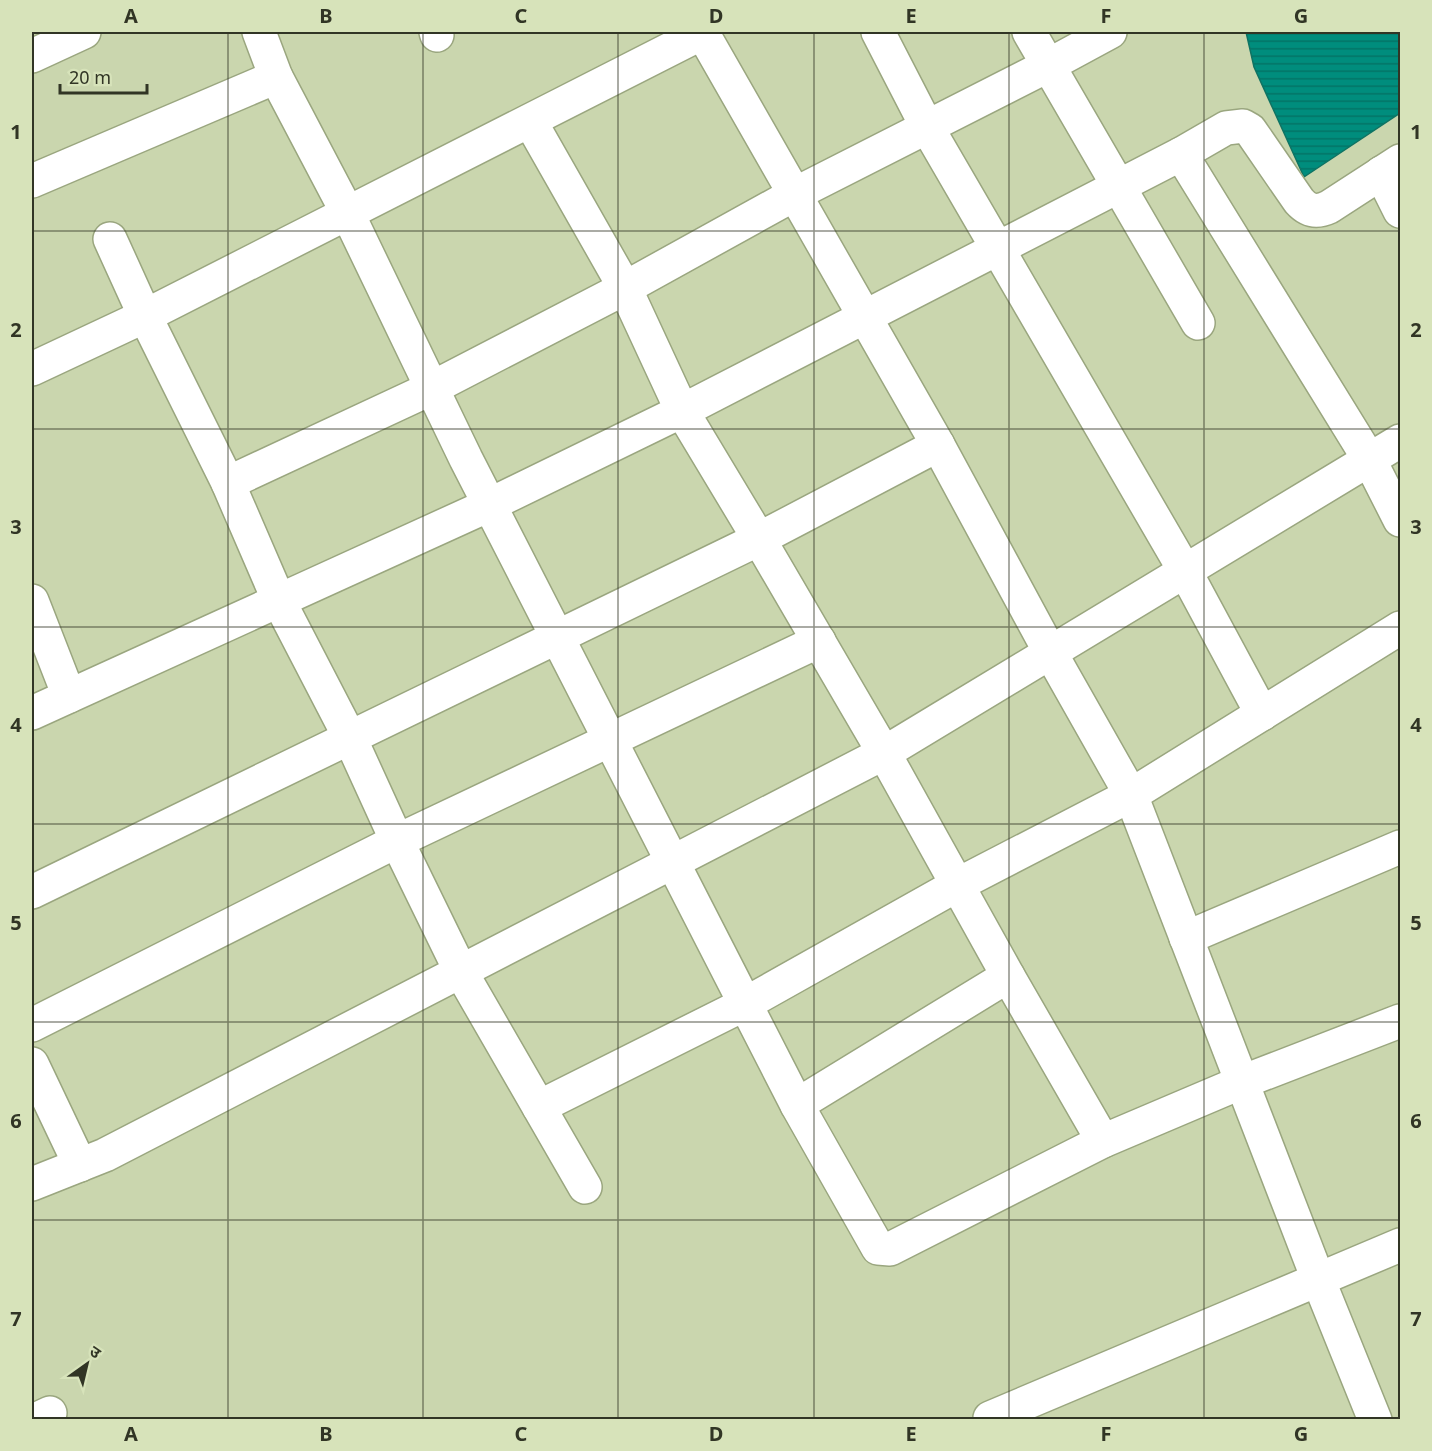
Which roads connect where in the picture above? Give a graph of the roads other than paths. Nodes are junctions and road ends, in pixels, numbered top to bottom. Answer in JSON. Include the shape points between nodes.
{"nodes":[{"id":1,"x":84,"y":32,"type":"edge"},
{"id":2,"x":259,"y":32,"type":"edge"},
{"id":3,"x":703,"y":32,"type":"edge"},
{"id":4,"x":878,"y":32,"type":"edge"},
{"id":5,"x":1029,"y":32,"type":"edge"},
{"id":6,"x":1110,"y":32,"type":"edge"},
{"id":7,"x":32,"y":56,"type":"edge"},
{"id":8,"x":1049,"y":65,"type":"junction"},
{"id":9,"x":276,"y":77,"type":"junction"},
{"id":10,"x":530,"y":121,"type":"junction"},
{"id":11,"x":927,"y":127,"type":"junction"},
{"id":12,"x":1181,"y":154,"type":"junction"},
{"id":13,"x":1391,"y":167,"type":"edge"},
{"id":14,"x":32,"y":181,"type":"edge"},
{"id":15,"x":1119,"y":186,"type":"junction"},
{"id":16,"x":795,"y":194,"type":"junction"},
{"id":17,"x":1401,"y":211,"type":"edge"},
{"id":18,"x":347,"y":212,"type":"junction"},
{"id":19,"x":110,"y":239,"type":"dead end"},
{"id":20,"x":997,"y":249,"type":"junction"},
{"id":21,"x":625,"y":288,"type":"junction"},
{"id":22,"x":145,"y":316,"type":"junction"},
{"id":23,"x":864,"y":317,"type":"junction"},
{"id":24,"x":1198,"y":323,"type":"dead end"},
{"id":25,"x":32,"y":369,"type":"edge"},
{"id":26,"x":432,"y":388,"type":"junction"},
{"id":27,"x":682,"y":411,"type":"junction"},
{"id":28,"x":1401,"y":441,"type":"edge"},
{"id":29,"x":938,"y":445,"type":"junction"},
{"id":30,"x":1369,"y":459,"type":"junction"},
{"id":31,"x":228,"y":483,"type":"junction"},
{"id":32,"x":489,"y":505,"type":"junction"},
{"id":33,"x":1401,"y":520,"type":"edge"},
{"id":34,"x":759,"y":538,"type":"junction"},
{"id":35,"x":1185,"y":572,"type":"junction"},
{"id":36,"x":32,"y":601,"type":"edge"},
{"id":37,"x":279,"y":601,"type":"junction"},
{"id":38,"x":1401,"y":628,"type":"edge"},
{"id":39,"x":558,"y":637,"type":"junction"},
{"id":40,"x":819,"y":641,"type":"junction"},
{"id":41,"x":1050,"y":652,"type":"junction"},
{"id":42,"x":69,"y":696,"type":"junction"},
{"id":43,"x":32,"y":713,"type":"edge"},
{"id":44,"x":1262,"y":714,"type":"junction"},
{"id":45,"x":350,"y":738,"type":"junction"},
{"id":46,"x":610,"y":739,"type":"junction"},
{"id":47,"x":884,"y":753,"type":"junction"},
{"id":48,"x":1131,"y":795,"type":"junction"},
{"id":49,"x":397,"y":841,"type":"junction"},
{"id":50,"x":1401,"y":847,"type":"edge"},
{"id":51,"x":673,"y":863,"type":"junction"},
{"id":52,"x":957,"y":885,"type":"junction"},
{"id":53,"x":32,"y":892,"type":"edge"},
{"id":54,"x":1186,"y":938,"type":"junction"},
{"id":55,"x":461,"y":972,"type":"junction"},
{"id":56,"x":1008,"y":976,"type":"junction"},
{"id":57,"x":745,"y":1004,"type":"junction"},
{"id":58,"x":1401,"y":1022,"type":"edge"},
{"id":59,"x":32,"y":1026,"type":"edge"},
{"id":60,"x":32,"y":1064,"type":"edge"},
{"id":61,"x":1242,"y":1082,"type":"junction"},
{"id":62,"x":797,"y":1104,"type":"junction"},
{"id":63,"x":539,"y":1107,"type":"junction"},
{"id":64,"x":1103,"y":1141,"type":"junction"},
{"id":65,"x":80,"y":1165,"type":"junction"},
{"id":66,"x":32,"y":1184,"type":"edge"},
{"id":67,"x":585,"y":1187,"type":"dead end"},
{"id":68,"x":1401,"y":1245,"type":"edge"},
{"id":69,"x":1318,"y":1279,"type":"junction"},
{"id":70,"x":990,"y":1418,"type":"dead end"},
{"id":71,"x":1375,"y":1419,"type":"edge"}],
"edges":[{"from":1,"to":7,"type":"street"},
{"from":2,"to":9,"type":"street"},
{"from":3,"to":10,"type":"street"},
{"from":3,"to":16,"type":"street"},
{"from":4,"to":11,"type":"street"},
{"from":5,"to":8,"type":"street"},
{"from":6,"to":8,"type":"street"},
{"from":8,"to":11,"type":"street"},
{"from":8,"to":15,"type":"street"},
{"from":9,"to":14,"type":"street"},
{"from":9,"to":18,"type":"street"},
{"from":10,"to":18,"type":"street"},
{"from":10,"to":21,"type":"street"},
{"from":11,"to":16,"type":"street"},
{"from":11,"to":20,"type":"street"},
{"from":12,"to":13,"type":"street","via":[[1226,128],[1243,126],[1250,130],[1299,201],[1308,210],[1316,211],[1329,207]]},
{"from":12,"to":15,"type":"street"},
{"from":12,"to":30,"type":"street"},
{"from":13,"to":17,"type":"street"},
{"from":15,"to":20,"type":"street"},
{"from":15,"to":24,"type":"street"},
{"from":16,"to":21,"type":"street"},
{"from":16,"to":23,"type":"street"},
{"from":18,"to":22,"type":"street"},
{"from":18,"to":26,"type":"street"},
{"from":19,"to":22,"type":"street"},
{"from":20,"to":23,"type":"street"},
{"from":20,"to":35,"type":"street"},
{"from":21,"to":26,"type":"street"},
{"from":21,"to":27,"type":"street"},
{"from":22,"to":25,"type":"street"},
{"from":22,"to":31,"type":"street"},
{"from":23,"to":27,"type":"street"},
{"from":23,"to":29,"type":"street"},
{"from":26,"to":31,"type":"street"},
{"from":26,"to":32,"type":"street"},
{"from":27,"to":32,"type":"street"},
{"from":27,"to":34,"type":"street"},
{"from":28,"to":30,"type":"street"},
{"from":29,"to":34,"type":"street"},
{"from":29,"to":41,"type":"street"},
{"from":30,"to":33,"type":"street"},
{"from":30,"to":35,"type":"street"},
{"from":31,"to":37,"type":"street"},
{"from":32,"to":37,"type":"street"},
{"from":32,"to":39,"type":"street"},
{"from":34,"to":39,"type":"street"},
{"from":34,"to":40,"type":"street"},
{"from":35,"to":41,"type":"street"},
{"from":35,"to":44,"type":"street"},
{"from":36,"to":42,"type":"street"},
{"from":37,"to":42,"type":"street"},
{"from":37,"to":45,"type":"street"},
{"from":38,"to":44,"type":"street"},
{"from":39,"to":45,"type":"street"},
{"from":39,"to":46,"type":"street"},
{"from":40,"to":46,"type":"street"},
{"from":40,"to":47,"type":"street"},
{"from":41,"to":47,"type":"street"},
{"from":41,"to":48,"type":"street"},
{"from":42,"to":43,"type":"street"},
{"from":44,"to":48,"type":"street"},
{"from":45,"to":49,"type":"street"},
{"from":45,"to":53,"type":"street"},
{"from":46,"to":49,"type":"street"},
{"from":46,"to":51,"type":"street"},
{"from":47,"to":51,"type":"street"},
{"from":47,"to":52,"type":"street"},
{"from":48,"to":52,"type":"street"},
{"from":48,"to":54,"type":"street"},
{"from":49,"to":55,"type":"street"},
{"from":49,"to":59,"type":"street"},
{"from":50,"to":54,"type":"street"},
{"from":51,"to":55,"type":"street"},
{"from":51,"to":57,"type":"street"},
{"from":52,"to":56,"type":"street"},
{"from":52,"to":57,"type":"street"},
{"from":54,"to":61,"type":"street"},
{"from":55,"to":63,"type":"street"},
{"from":55,"to":65,"type":"street"},
{"from":56,"to":62,"type":"street"},
{"from":56,"to":64,"type":"street"},
{"from":57,"to":62,"type":"street"},
{"from":57,"to":63,"type":"street"},
{"from":58,"to":61,"type":"street"},
{"from":60,"to":65,"type":"street"},
{"from":61,"to":64,"type":"street"},
{"from":61,"to":69,"type":"street"},
{"from":62,"to":64,"type":"street","via":[[875,1246],[882,1249],[890,1249]]},
{"from":63,"to":67,"type":"street"},
{"from":65,"to":66,"type":"street"},
{"from":68,"to":69,"type":"street"},
{"from":69,"to":70,"type":"street"},
{"from":69,"to":71,"type":"street"}]}
